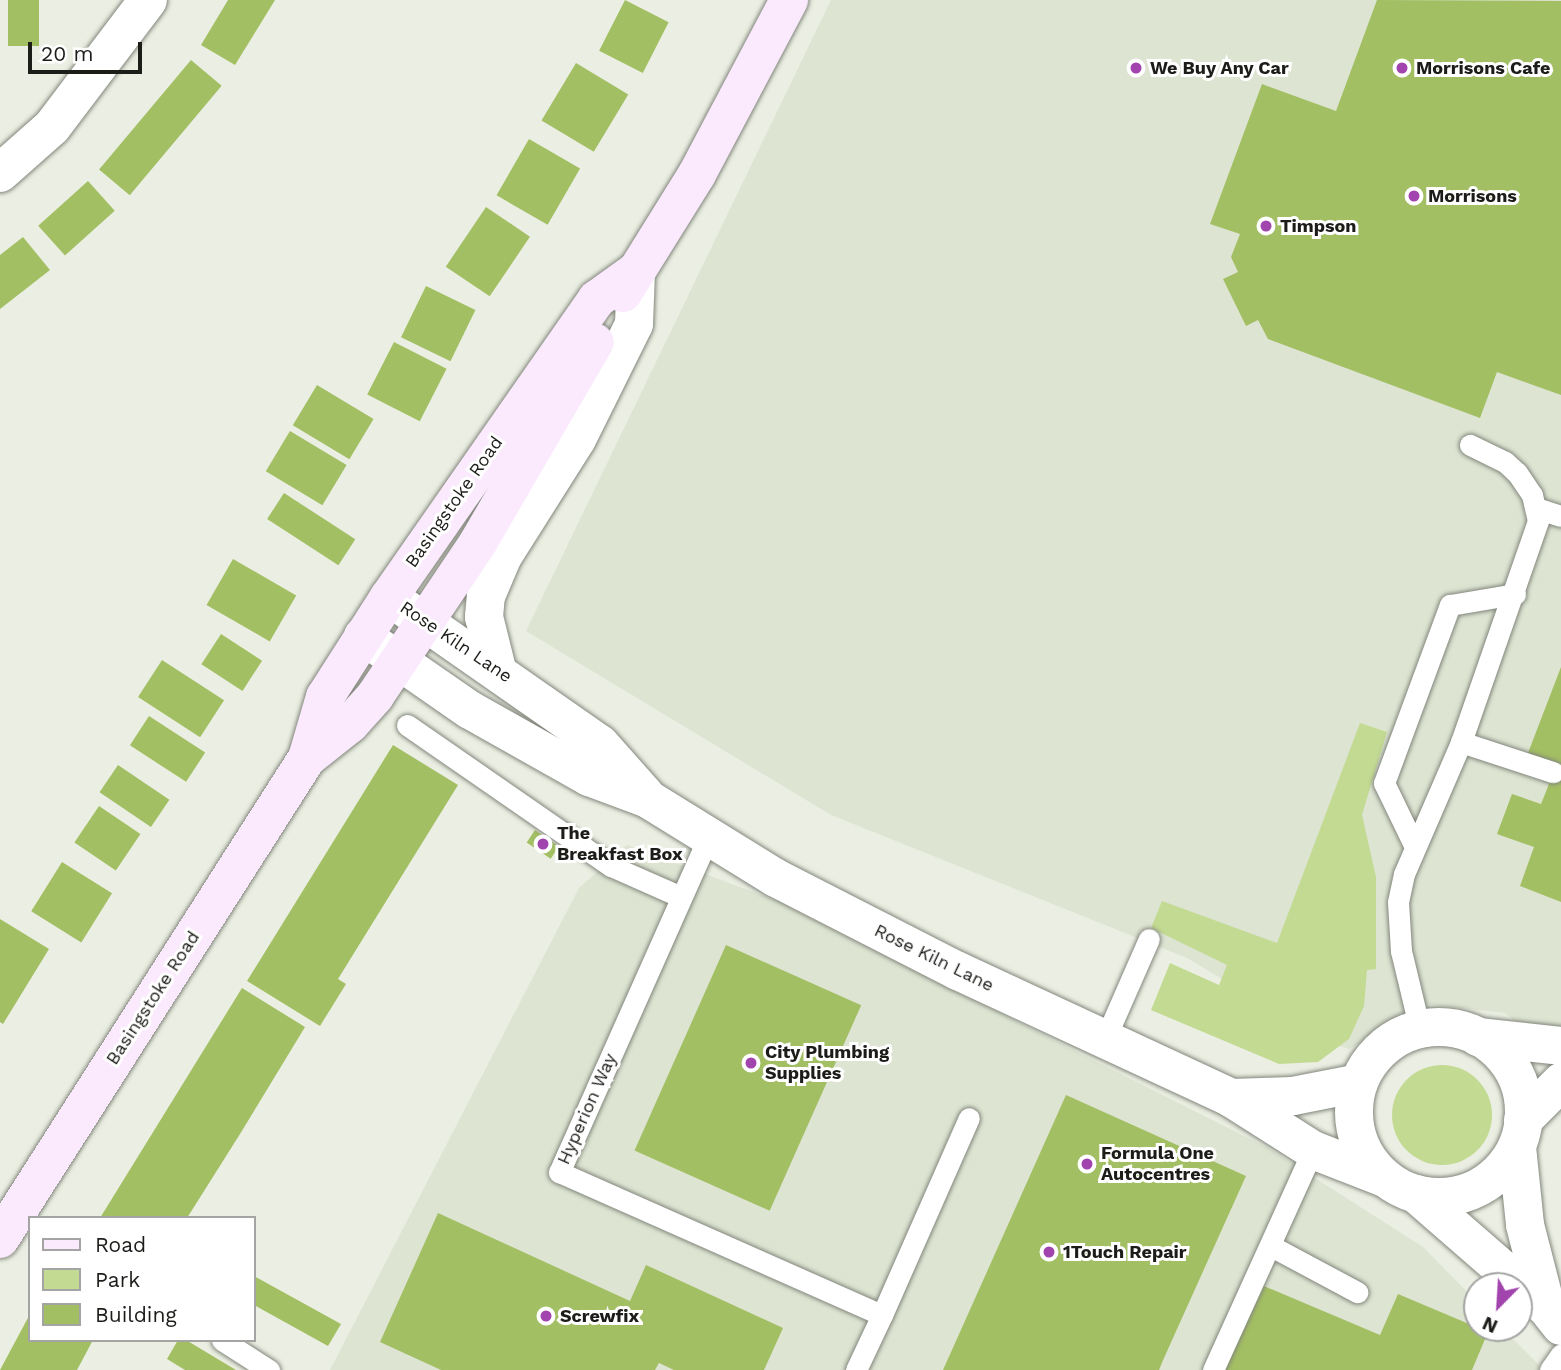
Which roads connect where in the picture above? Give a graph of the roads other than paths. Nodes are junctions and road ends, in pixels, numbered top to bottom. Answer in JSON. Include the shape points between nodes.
{"nodes":[{"id":1,"x":148,"y":0,"type":"edge"},
{"id":2,"x":789,"y":0,"type":"edge"},
{"id":3,"x":0,"y":173,"type":"edge"},
{"id":4,"x":636,"y":271,"type":"junction"},
{"id":5,"x":1470,"y":445,"type":"dead end"},
{"id":6,"x":1536,"y":508,"type":"junction"},
{"id":7,"x":1561,"y":516,"type":"edge"},
{"id":8,"x":1516,"y":594,"type":"junction"},
{"id":9,"x":389,"y":597,"type":"junction"},
{"id":10,"x":425,"y":621,"type":"junction"},
{"id":11,"x":363,"y":636,"type":"junction"},
{"id":12,"x":399,"y":661,"type":"junction"},
{"id":13,"x":497,"y":669,"type":"junction"},
{"id":14,"x":407,"y":725,"type":"dead end"},
{"id":15,"x":1461,"y":742,"type":"junction"},
{"id":16,"x":307,"y":758,"type":"junction"},
{"id":17,"x":1553,"y":772,"type":"dead end"},
{"id":18,"x":648,"y":799,"type":"junction"},
{"id":19,"x":708,"y":838,"type":"junction"},
{"id":20,"x":1414,"y":845,"type":"junction"},
{"id":21,"x":679,"y":896,"type":"junction"},
{"id":22,"x":1149,"y":939,"type":"dead end"},
{"id":23,"x":1420,"y":1030,"type":"junction"},
{"id":24,"x":1478,"y":1037,"type":"junction"},
{"id":25,"x":1105,"y":1039,"type":"junction"},
{"id":26,"x":1561,"y":1046,"type":"edge"},
{"id":27,"x":1561,"y":1082,"type":"edge"},
{"id":28,"x":1359,"y":1083,"type":"junction"},
{"id":29,"x":1231,"y":1098,"type":"junction"},
{"id":30,"x":969,"y":1118,"type":"dead end"},
{"id":31,"x":1520,"y":1133,"type":"junction"},
{"id":32,"x":1314,"y":1150,"type":"junction"},
{"id":33,"x":1400,"y":1186,"type":"junction"},
{"id":34,"x":15,"y":1226,"type":"edge"},
{"id":35,"x":1271,"y":1246,"type":"junction"},
{"id":36,"x":1357,"y":1292,"type":"dead end"},
{"id":37,"x":882,"y":1315,"type":"junction"},
{"id":38,"x":1554,"y":1317,"type":"edge"},
{"id":39,"x":225,"y":1342,"type":"edge"},
{"id":40,"x":1561,"y":1354,"type":"edge"},
{"id":41,"x":269,"y":1370,"type":"edge"},
{"id":42,"x":856,"y":1370,"type":"edge"},
{"id":43,"x":1213,"y":1370,"type":"edge"},
{"id":44,"x":1550,"y":1370,"type":"edge"}],
"edges":[{"from":1,"to":3,"type":"street","via":[[52,127]]},
{"from":2,"to":4,"type":"main road","name":"Basingstoke Road","via":[[697,174]]},
{"from":4,"to":9,"type":"main road","name":"Basingstoke Road","via":[[597,299]]},
{"from":4,"to":10,"type":"main road","name":"Basingstoke Road","via":[[479,541]]},
{"from":4,"to":13,"type":"street","via":[[634,324],[577,439],[503,556],[486,597],[484,617]]},
{"from":5,"to":6,"type":"lane","via":[[1505,462],[1526,484]]},
{"from":6,"to":7,"type":"lane"},
{"from":6,"to":8,"type":"lane","via":[[1535,533]]},
{"from":8,"to":15,"type":"lane"},
{"from":8,"to":20,"type":"lane","via":[[1450,605],[1384,783]]},
{"from":9,"to":10,"type":"street","name":"Rose Kiln Lane"},
{"from":9,"to":11,"type":"main road","name":"Basingstoke Road"},
{"from":10,"to":12,"type":"main road","name":"Basingstoke Road"},
{"from":10,"to":13,"type":"street","name":"Rose Kiln Lane"},
{"from":11,"to":12,"type":"street","name":"Rose Kiln Lane"},
{"from":11,"to":16,"type":"main road","name":"Basingstoke Road","via":[[325,697]]},
{"from":12,"to":16,"type":"main road","name":"Basingstoke Road","via":[[350,724]]},
{"from":12,"to":18,"type":"street","name":"Rose Kiln Lane","via":[[470,710],[589,778]]},
{"from":13,"to":18,"type":"street","name":"Rose Kiln Lane","via":[[600,744]]},
{"from":14,"to":21,"type":"lane","via":[[611,866]]},
{"from":15,"to":17,"type":"lane"},
{"from":15,"to":20,"type":"lane"},
{"from":16,"to":34,"type":"main road","name":"Basingstoke Road"},
{"from":18,"to":19,"type":"street","name":"Rose Kiln Lane"},
{"from":19,"to":21,"type":"lane","name":"Hyperion Way"},
{"from":19,"to":25,"type":"street","name":"Rose Kiln Lane","via":[[862,924]]},
{"from":20,"to":23,"type":"lane","via":[[1398,915],[1401,951]]},
{"from":21,"to":37,"type":"lane","name":"Hyperion Way","via":[[559,1172]]},
{"from":22,"to":25,"type":"lane"},
{"from":23,"to":24,"type":"street","via":[[1447,1028]]},
{"from":23,"to":28,"type":"street","via":[[1380,1051]]},
{"from":24,"to":26,"type":"street"},
{"from":24,"to":31,"type":"street","via":[[1495,1049],[1516,1076]]},
{"from":25,"to":29,"type":"street","name":"Rose Kiln Lane"},
{"from":27,"to":31,"type":"street"},
{"from":28,"to":29,"type":"street","name":"Rose Kiln Lane","via":[[1293,1096]]},
{"from":28,"to":33,"type":"street","via":[[1355,1127],[1366,1155]]},
{"from":29,"to":32,"type":"street","name":"Rose Kiln Lane"},
{"from":30,"to":37,"type":"lane"},
{"from":31,"to":33,"type":"street","via":[[1497,1175],[1476,1189],[1455,1196]]},
{"from":31,"to":38,"type":"street","name":"Rose Kiln Lane","via":[[1525,1225]]},
{"from":32,"to":33,"type":"street","name":"Rose Kiln Lane"},
{"from":32,"to":35,"type":"lane"},
{"from":33,"to":38,"type":"street","name":"Rose Kiln Lane"},
{"from":35,"to":36,"type":"lane"},
{"from":35,"to":43,"type":"lane"},
{"from":37,"to":42,"type":"lane"},
{"from":39,"to":41,"type":"lane"},
{"from":40,"to":44,"type":"lane"}]}
